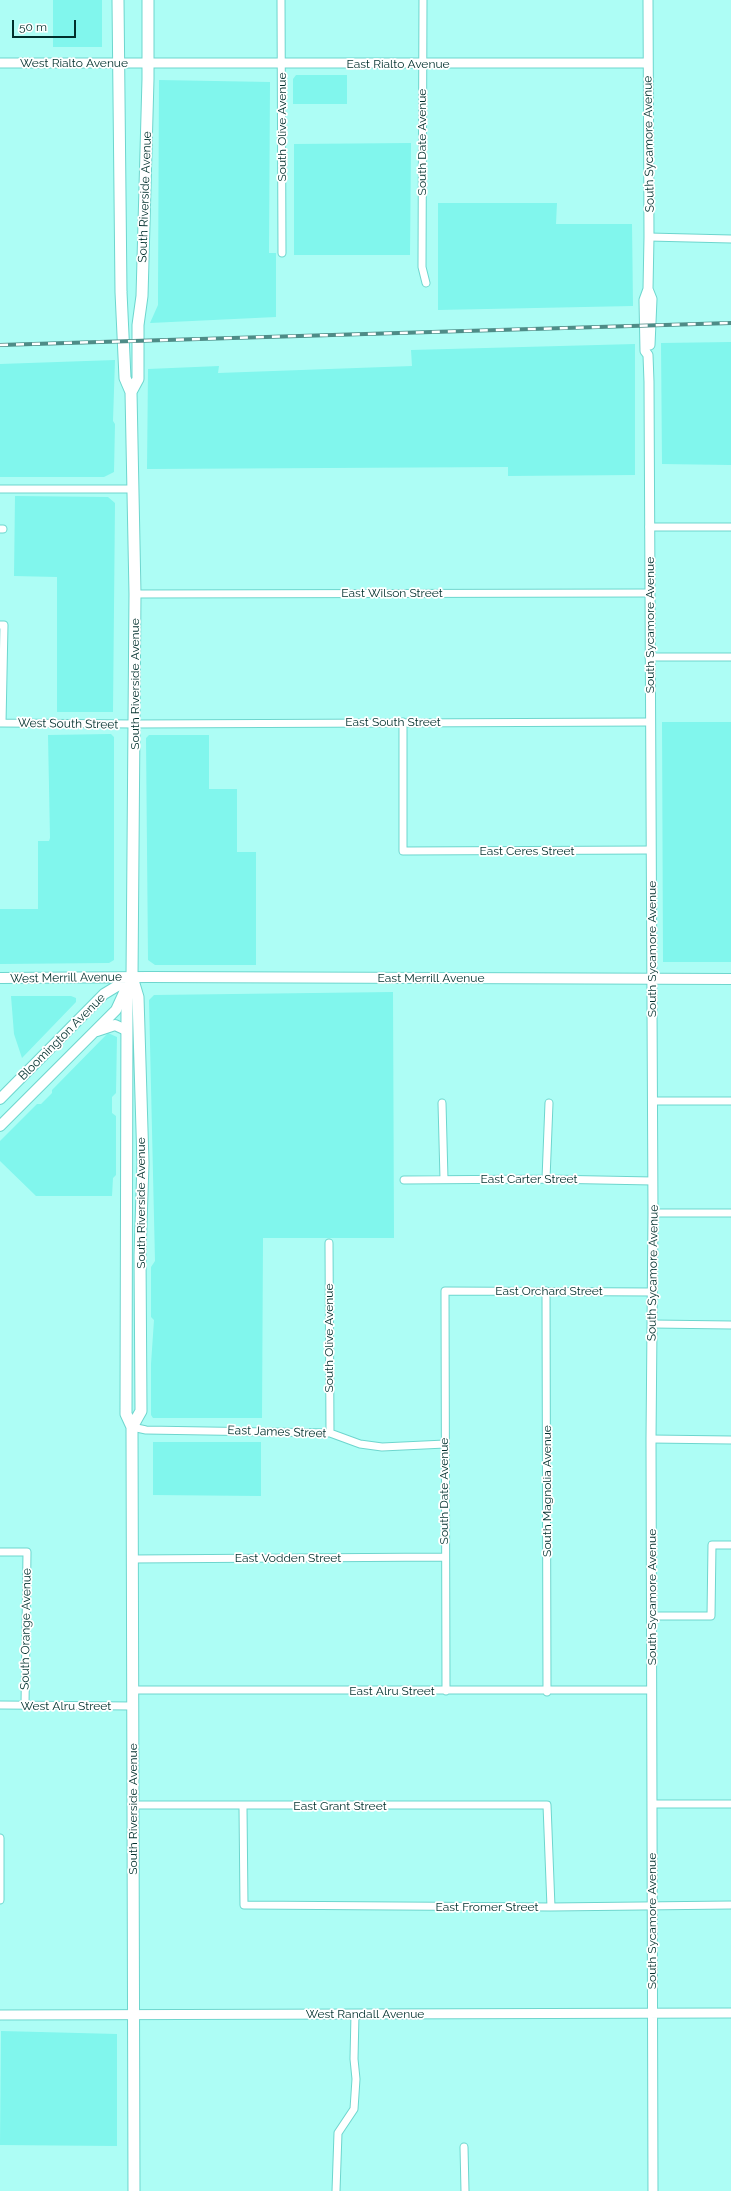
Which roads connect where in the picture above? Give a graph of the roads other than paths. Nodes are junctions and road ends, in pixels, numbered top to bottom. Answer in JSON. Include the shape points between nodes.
{"nodes":[{"id":1,"x":118,"y":0,"type":"edge"},
{"id":2,"x":148,"y":0,"type":"edge"},
{"id":3,"x":281,"y":0,"type":"edge"},
{"id":4,"x":423,"y":0,"type":"edge"},
{"id":5,"x":648,"y":0,"type":"edge"},
{"id":6,"x":118,"y":62,"type":"junction"},
{"id":7,"x":0,"y":63,"type":"edge"},
{"id":8,"x":148,"y":63,"type":"junction"},
{"id":9,"x":648,"y":63,"type":"junction"},
{"id":10,"x":282,"y":64,"type":"junction"},
{"id":11,"x":422,"y":64,"type":"junction"},
{"id":12,"x":650,"y":237,"type":"junction"},
{"id":13,"x":731,"y":239,"type":"edge"},
{"id":14,"x":282,"y":253,"type":"dead end"},
{"id":15,"x":426,"y":283,"type":"dead end"},
{"id":16,"x":131,"y":392,"type":"junction"},
{"id":17,"x":0,"y":489,"type":"edge"},
{"id":18,"x":134,"y":490,"type":"junction"},
{"id":19,"x":650,"y":527,"type":"junction"},
{"id":20,"x":731,"y":527,"type":"edge"},
{"id":21,"x":650,"y":593,"type":"junction"},
{"id":22,"x":135,"y":594,"type":"junction"},
{"id":23,"x":2,"y":625,"type":"edge"},
{"id":24,"x":649,"y":657,"type":"junction"},
{"id":25,"x":731,"y":658,"type":"edge"},
{"id":26,"x":403,"y":722,"type":"junction"},
{"id":27,"x":650,"y":722,"type":"junction"},
{"id":28,"x":1,"y":723,"type":"edge"},
{"id":29,"x":135,"y":724,"type":"junction"},
{"id":30,"x":651,"y":850,"type":"junction"},
{"id":31,"x":132,"y":977,"type":"junction"},
{"id":32,"x":0,"y":978,"type":"edge"},
{"id":33,"x":652,"y":979,"type":"junction"},
{"id":34,"x":731,"y":979,"type":"edge"},
{"id":35,"x":126,"y":1030,"type":"junction"},
{"id":36,"x":93,"y":1032,"type":"junction"},
{"id":37,"x":0,"y":1099,"type":"edge"},
{"id":38,"x":653,"y":1101,"type":"junction"},
{"id":39,"x":731,"y":1101,"type":"edge"},
{"id":40,"x":442,"y":1103,"type":"dead end"},
{"id":41,"x":549,"y":1103,"type":"dead end"},
{"id":42,"x":0,"y":1126,"type":"edge"},
{"id":43,"x":444,"y":1179,"type":"junction"},
{"id":44,"x":546,"y":1179,"type":"junction"},
{"id":45,"x":404,"y":1180,"type":"dead end"},
{"id":46,"x":653,"y":1181,"type":"junction"},
{"id":47,"x":653,"y":1213,"type":"junction"},
{"id":48,"x":731,"y":1213,"type":"edge"},
{"id":49,"x":329,"y":1243,"type":"dead end"},
{"id":50,"x":445,"y":1291,"type":"joint"},
{"id":51,"x":546,"y":1291,"type":"junction"},
{"id":52,"x":653,"y":1292,"type":"junction"},
{"id":53,"x":652,"y":1324,"type":"junction"},
{"id":54,"x":731,"y":1325,"type":"edge"},
{"id":55,"x":132,"y":1427,"type":"junction"},
{"id":56,"x":330,"y":1433,"type":"junction"},
{"id":57,"x":651,"y":1439,"type":"junction"},
{"id":58,"x":731,"y":1440,"type":"edge"},
{"id":59,"x":445,"y":1444,"type":"junction"},
{"id":60,"x":731,"y":1545,"type":"edge"},
{"id":61,"x":0,"y":1552,"type":"edge"},
{"id":62,"x":444,"y":1557,"type":"junction"},
{"id":63,"x":132,"y":1559,"type":"junction"},
{"id":64,"x":652,"y":1616,"type":"junction"},
{"id":65,"x":132,"y":1690,"type":"junction"},
{"id":66,"x":652,"y":1690,"type":"junction"},
{"id":67,"x":446,"y":1691,"type":"junction"},
{"id":68,"x":547,"y":1692,"type":"junction"},
{"id":69,"x":0,"y":1705,"type":"edge"},
{"id":70,"x":25,"y":1705,"type":"junction"},
{"id":71,"x":133,"y":1706,"type":"junction"},
{"id":72,"x":652,"y":1804,"type":"junction"},
{"id":73,"x":731,"y":1804,"type":"edge"},
{"id":74,"x":133,"y":1805,"type":"junction"},
{"id":75,"x":243,"y":1807,"type":"junction"},
{"id":76,"x":0,"y":1838,"type":"edge"},
{"id":77,"x":0,"y":1900,"type":"edge"},
{"id":78,"x":731,"y":1905,"type":"edge"},
{"id":79,"x":652,"y":1906,"type":"junction"},
{"id":80,"x":551,"y":1907,"type":"junction"},
{"id":81,"x":652,"y":2013,"type":"junction"},
{"id":82,"x":731,"y":2013,"type":"edge"},
{"id":83,"x":355,"y":2014,"type":"junction"},
{"id":84,"x":0,"y":2015,"type":"edge"},
{"id":85,"x":134,"y":2016,"type":"junction"},
{"id":86,"x":464,"y":2147,"type":"dead end"},
{"id":87,"x":134,"y":2191,"type":"edge"},
{"id":88,"x":336,"y":2191,"type":"edge"},
{"id":89,"x":465,"y":2191,"type":"edge"},
{"id":90,"x":653,"y":2191,"type":"edge"}],
"edges":[{"from":1,"to":6,"type":"main road","name":"South Riverside Avenue"},
{"from":2,"to":8,"type":"main road","name":"South Riverside Avenue"},
{"from":3,"to":10,"type":"street","name":"South Olive Avenue"},
{"from":4,"to":11,"type":"street","name":"South Date Avenue"},
{"from":5,"to":9,"type":"street","name":"South Sycamore Avenue"},
{"from":6,"to":7,"type":"street","name":"West Rialto Avenue"},
{"from":6,"to":8,"type":"street","name":"West Rialto Avenue"},
{"from":6,"to":16,"type":"main road","name":"South Riverside Avenue","via":[[121,292],[125,378]]},
{"from":8,"to":10,"type":"street","name":"East Rialto Avenue"},
{"from":8,"to":16,"type":"main road","name":"South Riverside Avenue","via":[[138,379]]},
{"from":9,"to":11,"type":"street","name":"East Rialto Avenue"},
{"from":9,"to":12,"type":"street","name":"South Sycamore Avenue"},
{"from":10,"to":11,"type":"street","name":"East Rialto Avenue"},
{"from":10,"to":14,"type":"street","name":"South Olive Avenue"},
{"from":11,"to":15,"type":"street","name":"South Date Avenue","via":[[422,267]]},
{"from":12,"to":13,"type":"street"},
{"from":12,"to":19,"type":"street","name":"South Sycamore Avenue","via":[[648,289],[644,300],[645,351],[648,355]]},
{"from":16,"to":18,"type":"main road","name":"South Riverside Avenue"},
{"from":17,"to":18,"type":"street"},
{"from":18,"to":22,"type":"main road","name":"South Riverside Avenue"},
{"from":19,"to":20,"type":"street"},
{"from":19,"to":21,"type":"street","name":"South Sycamore Avenue"},
{"from":21,"to":22,"type":"street","name":"East Wilson Street"},
{"from":21,"to":24,"type":"street","name":"South Sycamore Avenue"},
{"from":22,"to":29,"type":"main road","name":"South Riverside Avenue"},
{"from":23,"to":28,"type":"street"},
{"from":24,"to":25,"type":"street"},
{"from":24,"to":27,"type":"street","name":"South Sycamore Avenue"},
{"from":26,"to":27,"type":"street","name":"East South Street"},
{"from":26,"to":29,"type":"street","name":"East South Street"},
{"from":26,"to":30,"type":"street","name":"East Ceres Street","via":[[403,851]]},
{"from":27,"to":30,"type":"street","name":"South Sycamore Avenue"},
{"from":28,"to":29,"type":"street","name":"West South Street"},
{"from":29,"to":31,"type":"main road","name":"South Riverside Avenue"},
{"from":30,"to":33,"type":"street","name":"South Sycamore Avenue"},
{"from":31,"to":32,"type":"main road","name":"West Merrill Avenue"},
{"from":31,"to":33,"type":"main road","name":"East Merrill Avenue"},
{"from":31,"to":35,"type":"main road","name":"South Riverside Avenue","via":[[127,998]]},
{"from":31,"to":36,"type":"main road","name":"Bloomington Avenue","via":[[116,1010]]},
{"from":31,"to":37,"type":"main road","name":"Bloomington Avenue","via":[[104,994]]},
{"from":31,"to":55,"type":"main road","name":"South Riverside Avenue","via":[[138,997],[143,1162],[140,1255],[141,1411]]},
{"from":33,"to":34,"type":"main road","name":"East Merrill Avenue"},
{"from":33,"to":38,"type":"street","name":"South Sycamore Avenue"},
{"from":35,"to":36,"type":"main road","name":"Bloomington Avenue","via":[[115,1026]]},
{"from":35,"to":55,"type":"main road","name":"South Riverside Avenue","via":[[126,1414]]},
{"from":36,"to":42,"type":"main road","name":"Bloomington Avenue"},
{"from":38,"to":39,"type":"street"},
{"from":38,"to":46,"type":"street","name":"South Sycamore Avenue"},
{"from":40,"to":43,"type":"street"},
{"from":41,"to":44,"type":"street"},
{"from":43,"to":44,"type":"street","name":"East Carter Street"},
{"from":43,"to":45,"type":"street","name":"East Carter Street"},
{"from":44,"to":46,"type":"street","name":"East Carter Street"},
{"from":46,"to":47,"type":"street","name":"South Sycamore Avenue"},
{"from":47,"to":48,"type":"street"},
{"from":47,"to":52,"type":"street","name":"South Sycamore Avenue"},
{"from":49,"to":56,"type":"street","name":"South Olive Avenue"},
{"from":50,"to":51,"type":"street","name":"East Orchard Street"},
{"from":50,"to":59,"type":"street","name":"South Date Avenue"},
{"from":51,"to":52,"type":"street","name":"East Orchard Street"},
{"from":51,"to":68,"type":"street","name":"South Magnolia Avenue"},
{"from":52,"to":53,"type":"street","name":"South Sycamore Avenue"},
{"from":53,"to":54,"type":"street"},
{"from":53,"to":57,"type":"street","name":"South Sycamore Avenue"},
{"from":55,"to":56,"type":"street","name":"East James Street","via":[[146,1430]]},
{"from":55,"to":63,"type":"main road","name":"South Riverside Avenue"},
{"from":56,"to":59,"type":"street","name":"East James Street","via":[[360,1444],[382,1447]]},
{"from":57,"to":58,"type":"street"},
{"from":57,"to":64,"type":"street","name":"South Sycamore Avenue"},
{"from":59,"to":62,"type":"street","name":"South Date Avenue"},
{"from":60,"to":64,"type":"street","via":[[712,1545],[712,1616]]},
{"from":61,"to":70,"type":"street","name":"South Orange Avenue","via":[[27,1552]]},
{"from":62,"to":63,"type":"street","name":"East Vodden Street"},
{"from":62,"to":67,"type":"street","name":"South Date Avenue"},
{"from":63,"to":65,"type":"main road","name":"South Riverside Avenue"},
{"from":64,"to":66,"type":"street","name":"South Sycamore Avenue"},
{"from":65,"to":67,"type":"street","name":"East Alru Street"},
{"from":65,"to":71,"type":"main road","name":"South Riverside Avenue"},
{"from":66,"to":68,"type":"street","name":"East Alru Street"},
{"from":66,"to":72,"type":"street","name":"South Sycamore Avenue"},
{"from":67,"to":68,"type":"street","name":"East Alru Street"},
{"from":69,"to":70,"type":"street","name":"West Alru Street"},
{"from":70,"to":71,"type":"street","name":"West Alru Street"},
{"from":71,"to":74,"type":"main road","name":"South Riverside Avenue"},
{"from":72,"to":73,"type":"street"},
{"from":72,"to":79,"type":"street","name":"South Sycamore Avenue"},
{"from":74,"to":75,"type":"street","name":"East Grant Street"},
{"from":74,"to":85,"type":"main road","name":"South Riverside Avenue"},
{"from":75,"to":80,"type":"street","name":"East Fromer Street","via":[[244,1905]]},
{"from":75,"to":80,"type":"street","name":"East Grant Street","via":[[547,1805]]},
{"from":76,"to":77,"type":"street"},
{"from":78,"to":79,"type":"street","name":"East Fromer Street"},
{"from":79,"to":80,"type":"street","name":"East Fromer Street"},
{"from":79,"to":81,"type":"street","name":"South Sycamore Avenue"},
{"from":81,"to":82,"type":"street","name":"West Randall Avenue"},
{"from":81,"to":83,"type":"street","name":"West Randall Avenue"},
{"from":81,"to":90,"type":"street","name":"South Sycamore Avenue"},
{"from":83,"to":85,"type":"street","name":"West Randall Avenue"},
{"from":83,"to":88,"type":"street","via":[[354,2109],[338,2133]]},
{"from":84,"to":85,"type":"street","name":"West Randall Avenue"},
{"from":85,"to":87,"type":"main road","name":"South Riverside Avenue"},
{"from":86,"to":89,"type":"street"}]}
